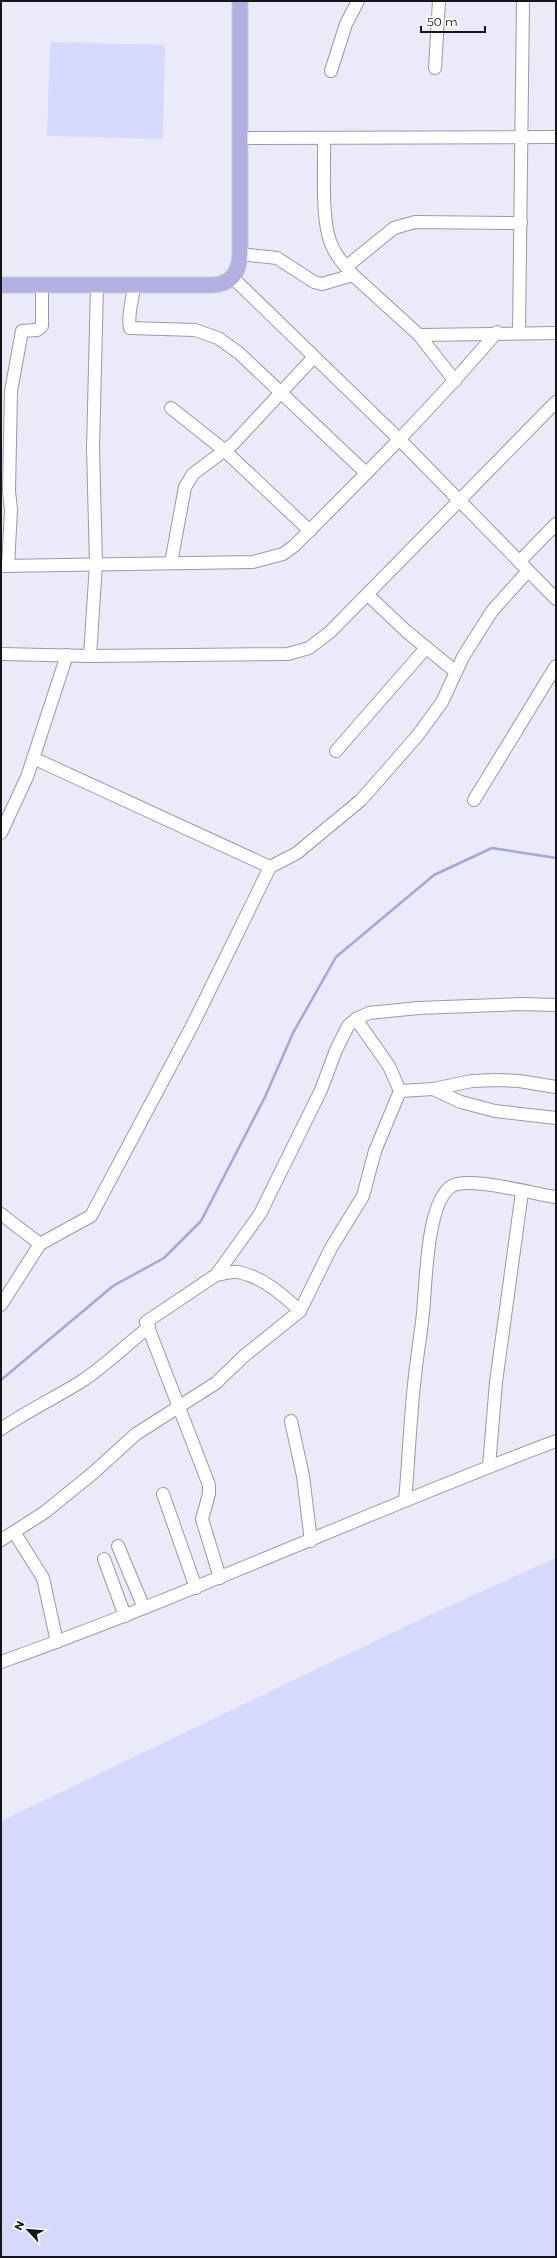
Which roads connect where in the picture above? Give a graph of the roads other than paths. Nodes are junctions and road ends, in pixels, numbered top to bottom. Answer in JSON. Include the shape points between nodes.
{"nodes":[{"id":1,"x":240,"y":1,"type":"edge"},
{"id":2,"x":358,"y":1,"type":"edge"},
{"id":3,"x":439,"y":1,"type":"edge"},
{"id":4,"x":523,"y":1,"type":"edge"},
{"id":5,"x":435,"y":68,"type":"dead end"},
{"id":6,"x":331,"y":71,"type":"dead end"},
{"id":7,"x":556,"y":137,"type":"edge"},
{"id":8,"x":240,"y":138,"type":"junction"},
{"id":9,"x":324,"y":138,"type":"junction"},
{"id":10,"x":522,"y":138,"type":"junction"},
{"id":11,"x":521,"y":223,"type":"junction"},
{"id":12,"x":240,"y":254,"type":"junction"},
{"id":13,"x":350,"y":271,"type":"junction"},
{"id":14,"x":233,"y":278,"type":"junction"},
{"id":15,"x":1,"y":285,"type":"edge"},
{"id":16,"x":42,"y":286,"type":"junction"},
{"id":17,"x":97,"y":286,"type":"junction"},
{"id":18,"x":134,"y":286,"type":"junction"},
{"id":19,"x":497,"y":332,"type":"junction"},
{"id":20,"x":519,"y":332,"type":"junction"},
{"id":21,"x":556,"y":333,"type":"edge"},
{"id":22,"x":419,"y":335,"type":"junction"},
{"id":23,"x":314,"y":357,"type":"junction"},
{"id":24,"x":455,"y":381,"type":"junction"},
{"id":25,"x":11,"y":391,"type":"junction"},
{"id":26,"x":281,"y":392,"type":"junction"},
{"id":27,"x":556,"y":402,"type":"edge"},
{"id":28,"x":1,"y":403,"type":"edge"},
{"id":29,"x":171,"y":408,"type":"dead end"},
{"id":30,"x":400,"y":440,"type":"junction"},
{"id":31,"x":224,"y":450,"type":"junction"},
{"id":32,"x":366,"y":473,"type":"junction"},
{"id":33,"x":5,"y":491,"type":"edge"},
{"id":34,"x":458,"y":500,"type":"junction"},
{"id":35,"x":556,"y":524,"type":"edge"},
{"id":36,"x":310,"y":530,"type":"junction"},
{"id":37,"x":519,"y":562,"type":"junction"},
{"id":38,"x":171,"y":563,"type":"junction"},
{"id":39,"x":96,"y":564,"type":"junction"},
{"id":40,"x":5,"y":566,"type":"edge"},
{"id":41,"x":528,"y":571,"type":"junction"},
{"id":42,"x":368,"y":595,"type":"junction"},
{"id":43,"x":556,"y":599,"type":"edge"},
{"id":44,"x":426,"y":648,"type":"junction"},
{"id":45,"x":1,"y":654,"type":"edge"},
{"id":46,"x":67,"y":655,"type":"junction"},
{"id":47,"x":90,"y":656,"type":"junction"},
{"id":48,"x":556,"y":666,"type":"edge"},
{"id":49,"x":456,"y":672,"type":"junction"},
{"id":50,"x":336,"y":751,"type":"dead end"},
{"id":51,"x":33,"y":758,"type":"junction"},
{"id":52,"x":474,"y":800,"type":"dead end"},
{"id":53,"x":6,"y":809,"type":"edge"},
{"id":54,"x":1,"y":834,"type":"edge"},
{"id":55,"x":270,"y":867,"type":"junction"},
{"id":56,"x":556,"y":1005,"type":"edge"},
{"id":57,"x":356,"y":1019,"type":"junction"},
{"id":58,"x":556,"y":1087,"type":"edge"},
{"id":59,"x":433,"y":1089,"type":"junction"},
{"id":60,"x":400,"y":1091,"type":"junction"},
{"id":61,"x":556,"y":1118,"type":"edge"},
{"id":62,"x":522,"y":1192,"type":"junction"},
{"id":63,"x":556,"y":1197,"type":"edge"},
{"id":64,"x":1,"y":1214,"type":"edge"},
{"id":65,"x":40,"y":1244,"type":"junction"},
{"id":66,"x":216,"y":1275,"type":"junction"},
{"id":67,"x":1,"y":1304,"type":"edge"},
{"id":68,"x":300,"y":1311,"type":"junction"},
{"id":69,"x":148,"y":1327,"type":"junction"},
{"id":70,"x":178,"y":1406,"type":"junction"},
{"id":71,"x":291,"y":1422,"type":"dead end"},
{"id":72,"x":1,"y":1429,"type":"edge"},
{"id":73,"x":556,"y":1441,"type":"edge"},
{"id":74,"x":489,"y":1466,"type":"junction"},
{"id":75,"x":163,"y":1494,"type":"dead end"},
{"id":76,"x":405,"y":1500,"type":"junction"},
{"id":77,"x":14,"y":1532,"type":"junction"},
{"id":78,"x":1,"y":1540,"type":"edge"},
{"id":79,"x":311,"y":1541,"type":"junction"},
{"id":80,"x":118,"y":1546,"type":"dead end"},
{"id":81,"x":104,"y":1559,"type":"dead end"},
{"id":82,"x":220,"y":1578,"type":"junction"},
{"id":83,"x":196,"y":1588,"type":"junction"},
{"id":84,"x":144,"y":1608,"type":"junction"},
{"id":85,"x":125,"y":1616,"type":"junction"},
{"id":86,"x":57,"y":1642,"type":"junction"},
{"id":87,"x":1,"y":1662,"type":"edge"}],
"edges":[{"from":1,"to":8,"type":"main road"},
{"from":2,"to":6,"type":"street","via":[[346,24]]},
{"from":3,"to":5,"type":"street"},
{"from":4,"to":10,"type":"street"},
{"from":7,"to":10,"type":"street"},
{"from":8,"to":9,"type":"street"},
{"from":8,"to":12,"type":"main road"},
{"from":9,"to":10,"type":"street"},
{"from":9,"to":13,"type":"street","via":[[328,235],[332,247]]},
{"from":10,"to":11,"type":"street"},
{"from":11,"to":13,"type":"street","via":[[415,222],[394,228]]},
{"from":11,"to":20,"type":"street"},
{"from":12,"to":13,"type":"street","via":[[277,258],[314,282],[322,284]]},
{"from":12,"to":14,"type":"main road","via":[[237,272]]},
{"from":13,"to":22,"type":"street"},
{"from":14,"to":18,"type":"main road","via":[[219,285]]},
{"from":14,"to":23,"type":"street"},
{"from":15,"to":16,"type":"main road"},
{"from":16,"to":17,"type":"main road"},
{"from":16,"to":25,"type":"street","via":[[42,326],[37,330],[22,331]]},
{"from":17,"to":18,"type":"main road"},
{"from":17,"to":39,"type":"street","via":[[93,448]]},
{"from":18,"to":26,"type":"street","via":[[130,328],[195,330],[218,338],[239,352]]},
{"from":19,"to":20,"type":"street"},
{"from":19,"to":22,"type":"street"},
{"from":19,"to":24,"type":"street"},
{"from":20,"to":21,"type":"street"},
{"from":22,"to":24,"type":"street"},
{"from":23,"to":26,"type":"street"},
{"from":23,"to":30,"type":"street"},
{"from":24,"to":30,"type":"street"},
{"from":25,"to":28,"type":"street"},
{"from":25,"to":33,"type":"street"},
{"from":26,"to":31,"type":"street","via":[[233,444]]},
{"from":26,"to":32,"type":"street"},
{"from":27,"to":34,"type":"street"},
{"from":29,"to":31,"type":"street"},
{"from":30,"to":32,"type":"street"},
{"from":30,"to":34,"type":"street"},
{"from":31,"to":36,"type":"street"},
{"from":31,"to":38,"type":"street","via":[[197,470],[186,482]]},
{"from":32,"to":36,"type":"street"},
{"from":33,"to":40,"type":"street","via":[[10,510]]},
{"from":34,"to":37,"type":"street"},
{"from":34,"to":42,"type":"street"},
{"from":35,"to":37,"type":"street"},
{"from":36,"to":38,"type":"street","via":[[284,554],[265,560]]},
{"from":37,"to":41,"type":"street"},
{"from":38,"to":39,"type":"street"},
{"from":39,"to":40,"type":"street"},
{"from":39,"to":47,"type":"street"},
{"from":41,"to":43,"type":"street"},
{"from":41,"to":49,"type":"street","via":[[492,612],[472,641]]},
{"from":42,"to":44,"type":"street"},
{"from":42,"to":47,"type":"street","via":[[330,632],[309,648],[288,654]]},
{"from":44,"to":49,"type":"street"},
{"from":44,"to":50,"type":"street"},
{"from":45,"to":46,"type":"street"},
{"from":46,"to":47,"type":"street"},
{"from":46,"to":51,"type":"street"},
{"from":48,"to":52,"type":"street"},
{"from":49,"to":55,"type":"street","via":[[442,702],[418,735],[361,800],[297,853]]},
{"from":51,"to":53,"type":"street"},
{"from":51,"to":55,"type":"street"},
{"from":53,"to":54,"type":"street"},
{"from":55,"to":65,"type":"street","via":[[193,1024],[92,1216]]},
{"from":56,"to":57,"type":"street","via":[[418,1008],[369,1013]]},
{"from":57,"to":60,"type":"street","via":[[389,1066]]},
{"from":57,"to":66,"type":"street","via":[[348,1026],[336,1050],[321,1090],[260,1214]]},
{"from":58,"to":59,"type":"street","via":[[496,1080],[472,1081]]},
{"from":59,"to":60,"type":"street"},
{"from":59,"to":61,"type":"street","via":[[461,1102],[495,1111]]},
{"from":60,"to":68,"type":"street","via":[[375,1151],[362,1196],[331,1248]]},
{"from":62,"to":63,"type":"street"},
{"from":62,"to":74,"type":"street","via":[[496,1382]]},
{"from":62,"to":76,"type":"street","via":[[502,1186],[453,1185],[439,1203],[428,1249],[424,1283],[424,1310],[415,1376]]},
{"from":64,"to":65,"type":"street"},
{"from":65,"to":67,"type":"street"},
{"from":66,"to":68,"type":"street","via":[[237,1272],[256,1278],[285,1297]]},
{"from":66,"to":69,"type":"street","via":[[146,1322]]},
{"from":68,"to":70,"type":"street","via":[[244,1356],[216,1383]]},
{"from":69,"to":70,"type":"street"},
{"from":69,"to":72,"type":"street","via":[[84,1380],[23,1413]]},
{"from":70,"to":77,"type":"street","via":[[136,1434],[45,1512]]},
{"from":70,"to":82,"type":"street","via":[[209,1485],[202,1519]]},
{"from":71,"to":79,"type":"street","via":[[303,1476]]},
{"from":73,"to":74,"type":"street"},
{"from":74,"to":76,"type":"street"},
{"from":75,"to":83,"type":"street"},
{"from":76,"to":79,"type":"street"},
{"from":77,"to":78,"type":"street"},
{"from":77,"to":86,"type":"street","via":[[43,1578]]},
{"from":79,"to":82,"type":"street"},
{"from":80,"to":84,"type":"street"},
{"from":81,"to":85,"type":"street"},
{"from":82,"to":83,"type":"street"},
{"from":83,"to":84,"type":"street"},
{"from":84,"to":85,"type":"street"},
{"from":85,"to":86,"type":"street"},
{"from":86,"to":87,"type":"street"}]}
